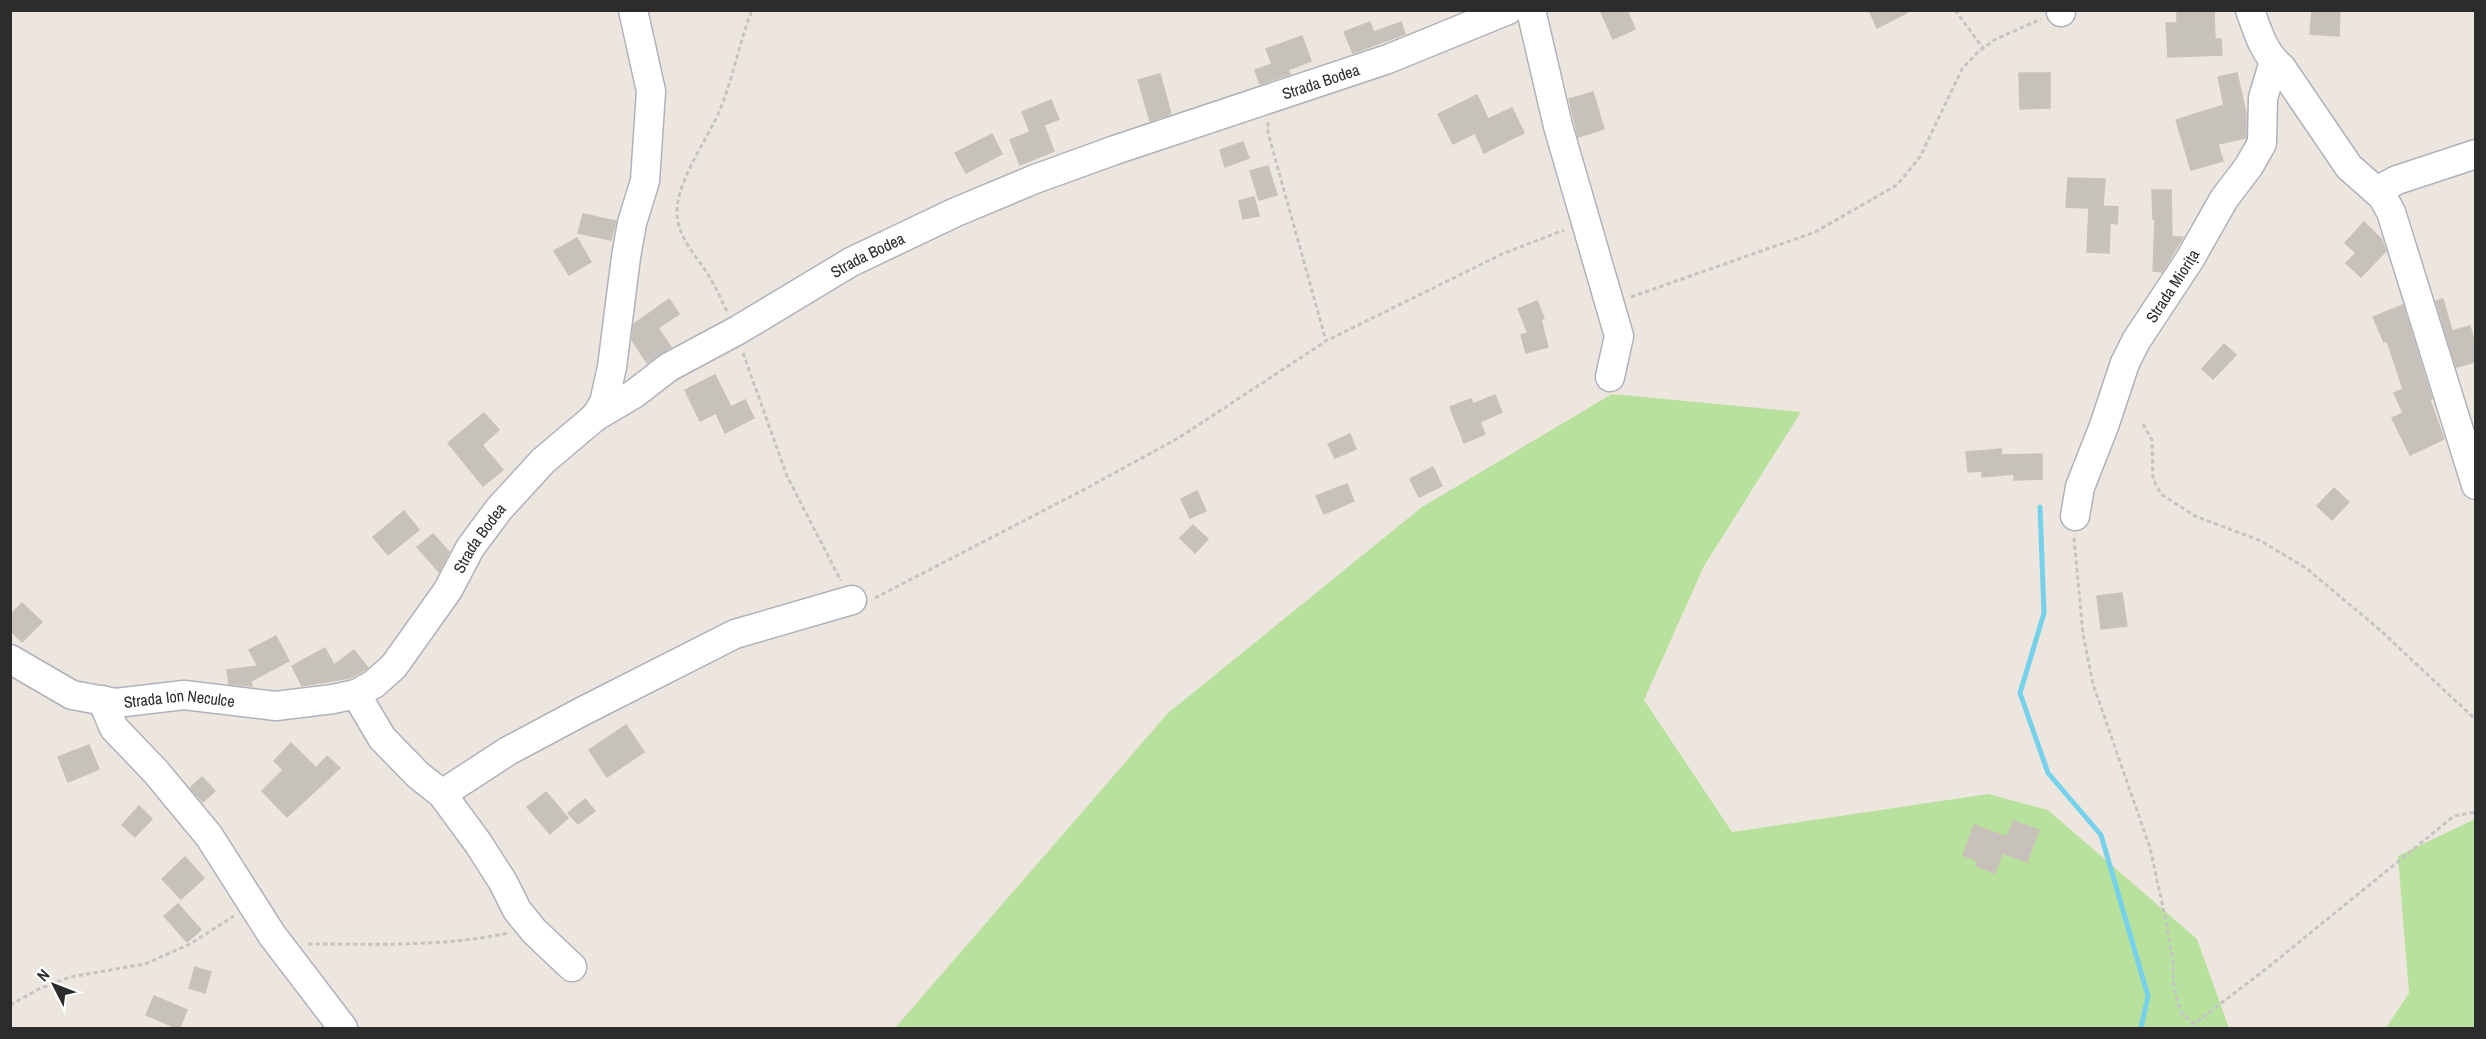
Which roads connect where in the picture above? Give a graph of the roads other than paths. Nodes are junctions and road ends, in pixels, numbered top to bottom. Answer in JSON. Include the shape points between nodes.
{"nodes":[{"id":1,"x":633,"y":10,"type":"edge"},
{"id":2,"x":1508,"y":10,"type":"edge"},
{"id":3,"x":1531,"y":10,"type":"edge"},
{"id":4,"x":2250,"y":10,"type":"edge"},
{"id":5,"x":2277,"y":64,"type":"junction"},
{"id":6,"x":2475,"y":154,"type":"edge"},
{"id":7,"x":2376,"y":191,"type":"junction"},
{"id":8,"x":1610,"y":377,"type":"dead end"},
{"id":9,"x":595,"y":417,"type":"junction"},
{"id":10,"x":2475,"y":485,"type":"edge"},
{"id":11,"x":2075,"y":516,"type":"road end"},
{"id":12,"x":852,"y":600,"type":"road end"},
{"id":13,"x":10,"y":659,"type":"edge"},
{"id":14,"x":356,"y":694,"type":"junction"},
{"id":15,"x":102,"y":700,"type":"junction"},
{"id":16,"x":442,"y":794,"type":"junction"},
{"id":17,"x":572,"y":967,"type":"dead end"},
{"id":18,"x":343,"y":1029,"type":"edge"}],
"edges":[{"from":1,"to":9,"type":"street","via":[[651,91],[647,160],[626,257],[612,367],[604,403]]},
{"from":2,"to":9,"type":"street","name":"Strada Bodea","via":[[1388,59],[1115,150],[956,212],[851,262],[669,367]]},
{"from":3,"to":8,"type":"street","via":[[1558,126],[1619,336]]},
{"from":4,"to":5,"type":"street"},
{"from":5,"to":7,"type":"street","via":[[2349,167]]},
{"from":5,"to":11,"type":"street","name":"Strada Miorița","via":[[2264,98],[2262,143],[2142,332],[2135,366],[2104,426],[2080,487]]},
{"from":6,"to":7,"type":"street"},
{"from":7,"to":10,"type":"street","via":[[2391,212]]},
{"from":9,"to":14,"type":"street","name":"Strada Bodea","via":[[543,461],[499,509],[394,666]]},
{"from":12,"to":16,"type":"street","via":[[735,634],[508,751]]},
{"from":13,"to":15,"type":"street","name":"Strada Ion Neculce","via":[[72,695]]},
{"from":14,"to":15,"type":"street","name":"Strada Ion Neculce","via":[[276,706],[184,695],[116,703]]},
{"from":14,"to":16,"type":"street","via":[[382,738]]},
{"from":15,"to":18,"type":"street","via":[[114,728],[209,836],[279,944]]},
{"from":16,"to":17,"type":"street","via":[[478,843],[517,910]]}]}
